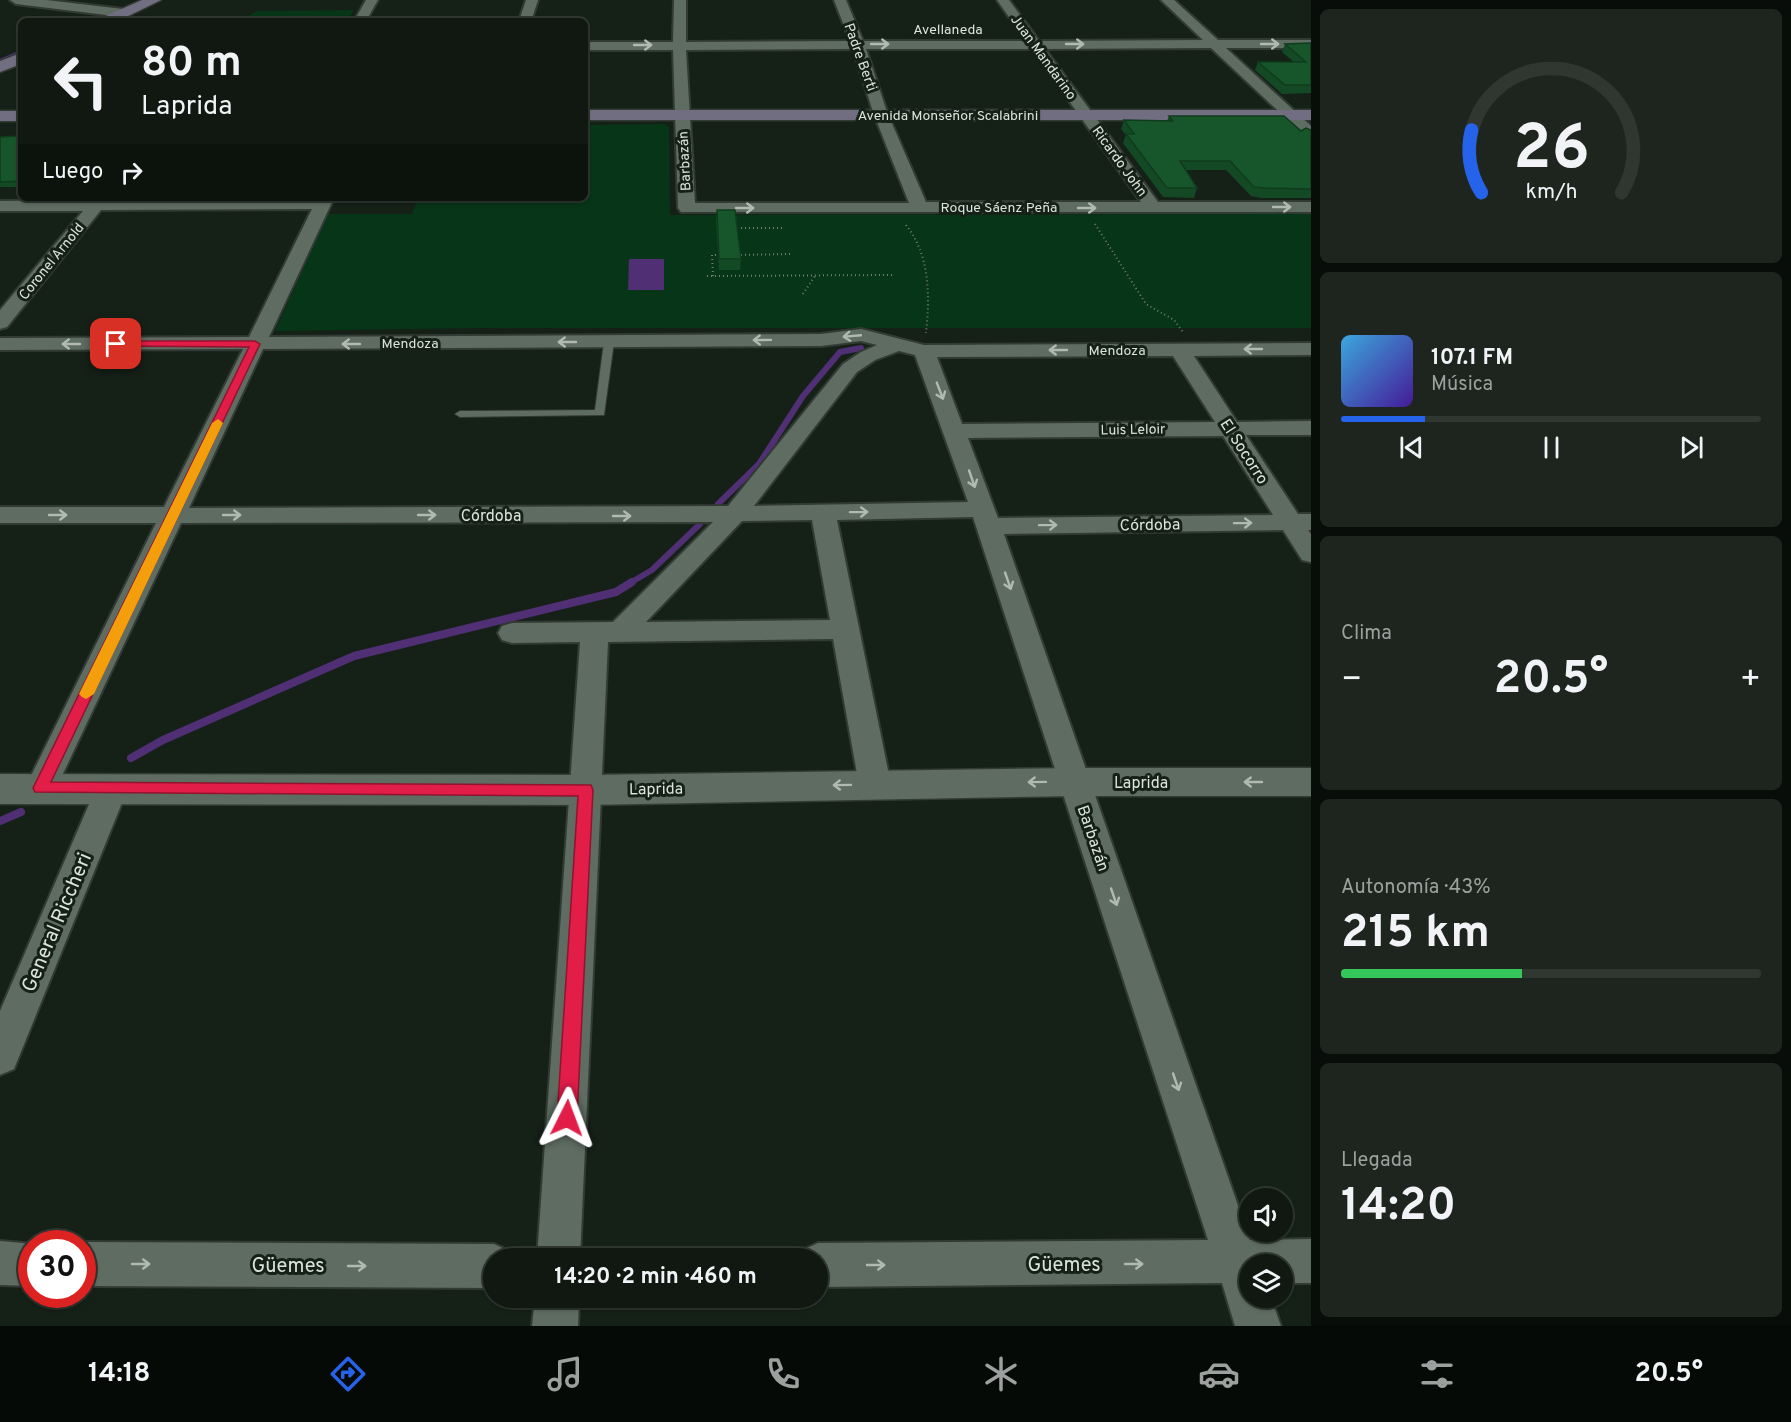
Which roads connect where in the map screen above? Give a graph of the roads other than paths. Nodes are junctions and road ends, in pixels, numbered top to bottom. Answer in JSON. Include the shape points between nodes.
{"nodes":[{"id":1,"x":16,"y":0,"type":"edge"},
{"id":2,"x":154,"y":0,"type":"edge"},
{"id":3,"x":372,"y":0,"type":"edge"},
{"id":4,"x":532,"y":0,"type":"edge"},
{"id":5,"x":680,"y":0,"type":"edge"},
{"id":6,"x":840,"y":0,"type":"edge"},
{"id":7,"x":1003,"y":0,"type":"edge"},
{"id":8,"x":1167,"y":0,"type":"edge"},
{"id":9,"x":123,"y":13,"type":"junction"},
{"id":10,"x":112,"y":18,"type":"edge"},
{"id":11,"x":362,"y":18,"type":"edge"},
{"id":12,"x":526,"y":18,"type":"edge"},
{"id":13,"x":858,"y":44,"type":"junction"},
{"id":14,"x":1036,"y":44,"type":"junction"},
{"id":15,"x":1215,"y":44,"type":"junction"},
{"id":16,"x":1311,"y":44,"type":"edge"},
{"id":17,"x":679,"y":45,"type":"junction"},
{"id":18,"x":588,"y":46,"type":"edge"},
{"id":19,"x":18,"y":59,"type":"edge"},
{"id":20,"x":0,"y":67,"type":"edge"},
{"id":21,"x":588,"y":115,"type":"edge"},
{"id":22,"x":682,"y":115,"type":"junction"},
{"id":23,"x":882,"y":115,"type":"junction"},
{"id":24,"x":1085,"y":115,"type":"junction"},
{"id":25,"x":1290,"y":115,"type":"junction"},
{"id":26,"x":1311,"y":115,"type":"edge"},
{"id":27,"x":0,"y":116,"type":"edge"},
{"id":28,"x":18,"y":116,"type":"edge"},
{"id":29,"x":1311,"y":134,"type":"edge"},
{"id":30,"x":100,"y":201,"type":"edge"},
{"id":31,"x":324,"y":201,"type":"edge"},
{"id":32,"x":0,"y":206,"type":"edge"},
{"id":33,"x":919,"y":207,"type":"junction"},
{"id":34,"x":1311,"y":207,"type":"edge"},
{"id":35,"x":687,"y":208,"type":"joint"},
{"id":36,"x":1154,"y":208,"type":"junction"},
{"id":37,"x":0,"y":323,"type":"edge"},
{"id":38,"x":609,"y":342,"type":"junction"},
{"id":39,"x":0,"y":344,"type":"edge"},
{"id":40,"x":255,"y":344,"type":"junction"},
{"id":41,"x":898,"y":344,"type":"junction"},
{"id":42,"x":1185,"y":349,"type":"junction"},
{"id":43,"x":1311,"y":349,"type":"edge"},
{"id":44,"x":924,"y":351,"type":"junction"},
{"id":45,"x":460,"y":414,"type":"dead end"},
{"id":46,"x":1230,"y":428,"type":"junction"},
{"id":47,"x":1311,"y":428,"type":"edge"},
{"id":48,"x":955,"y":431,"type":"junction"},
{"id":49,"x":823,"y":512,"type":"junction"},
{"id":50,"x":735,"y":514,"type":"junction"},
{"id":51,"x":0,"y":515,"type":"edge"},
{"id":52,"x":174,"y":515,"type":"junction"},
{"id":53,"x":986,"y":518,"type":"junction"},
{"id":54,"x":1301,"y":522,"type":"edge"},
{"id":55,"x":1311,"y":554,"type":"edge"},
{"id":56,"x":845,"y":629,"type":"junction"},
{"id":57,"x":607,"y":632,"type":"junction"},
{"id":58,"x":512,"y":633,"type":"dead end"},
{"id":59,"x":1075,"y":782,"type":"junction"},
{"id":60,"x":1311,"y":782,"type":"edge"},
{"id":61,"x":876,"y":785,"type":"junction"},
{"id":62,"x":40,"y":788,"type":"junction"},
{"id":63,"x":112,"y":788,"type":"junction"},
{"id":64,"x":0,"y":789,"type":"edge"},
{"id":65,"x":586,"y":790,"type":"junction"},
{"id":66,"x":0,"y":1056,"type":"edge"},
{"id":67,"x":560,"y":1248,"type":"edge"},
{"id":68,"x":1311,"y":1261,"type":"edge"},
{"id":69,"x":0,"y":1263,"type":"edge"},
{"id":70,"x":1237,"y":1263,"type":"junction"},
{"id":71,"x":18,"y":1264,"type":"edge"},
{"id":72,"x":96,"y":1264,"type":"edge"},
{"id":73,"x":828,"y":1265,"type":"edge"},
{"id":74,"x":483,"y":1266,"type":"edge"},
{"id":75,"x":556,"y":1308,"type":"edge"},
{"id":76,"x":555,"y":1326,"type":"edge"},
{"id":77,"x":1258,"y":1326,"type":"edge"}],
"edges":[{"from":1,"to":9,"type":"street"},
{"from":2,"to":9,"type":"main road"},
{"from":3,"to":11,"type":"street"},
{"from":4,"to":12,"type":"street"},
{"from":5,"to":17,"type":"street","name":"Barbazán"},
{"from":6,"to":13,"type":"street","name":"Padre Berti"},
{"from":7,"to":14,"type":"street","name":"Juan Mandarino"},
{"from":8,"to":15,"type":"street"},
{"from":9,"to":10,"type":"main road"},
{"from":13,"to":14,"type":"street","name":"Avellaneda","one_way":true},
{"from":13,"to":17,"type":"street","name":"Avellaneda"},
{"from":13,"to":23,"type":"street","name":"Padre Berti"},
{"from":14,"to":15,"type":"street","name":"Avellaneda","one_way":true},
{"from":14,"to":24,"type":"street","name":"Juan Mandarino"},
{"from":15,"to":16,"type":"street","name":"Avellaneda","one_way":true},
{"from":15,"to":25,"type":"street"},
{"from":18,"to":17,"type":"street","name":"Avellaneda","one_way":true},
{"from":17,"to":22,"type":"street","name":"Barbazán"},
{"from":19,"to":20,"type":"main road"},
{"from":21,"to":22,"type":"main road","name":"Avenida Monseñor Scalabrini"},
{"from":22,"to":23,"type":"main road","name":"Avenida Monseñor Scalabrini"},
{"from":22,"to":35,"type":"street","name":"Barbazán"},
{"from":23,"to":24,"type":"main road","name":"Avenida Monseñor Scalabrini"},
{"from":23,"to":33,"type":"street"},
{"from":24,"to":25,"type":"main road","name":"Avenida Monseñor Scalabrini"},
{"from":24,"to":36,"type":"street","name":"Ricardo John"},
{"from":25,"to":26,"type":"main road","name":"Avenida Monseñor Scalabrini"},
{"from":25,"to":29,"type":"street"},
{"from":27,"to":28,"type":"main road"},
{"from":30,"to":31,"type":"street"},
{"from":30,"to":32,"type":"street"},
{"from":30,"to":37,"type":"street","name":"Coronel Arnold"},
{"from":31,"to":40,"type":"street"},
{"from":35,"to":33,"type":"street","name":"Roque Sáenz Peña","one_way":true},
{"from":33,"to":36,"type":"street","name":"Roque Sáenz Peña","one_way":true},
{"from":36,"to":34,"type":"street","name":"Roque Sáenz Peña","one_way":true},
{"from":38,"to":40,"type":"street","name":"Mendoza","one_way":true},
{"from":41,"to":38,"type":"street","name":"Mendoza","one_way":true,"via":[[861,335],[821,340]]},
{"from":38,"to":45,"type":"lane","via":[[600,413]]},
{"from":40,"to":39,"type":"street","name":"Mendoza","one_way":true},
{"from":40,"to":52,"type":"street"},
{"from":41,"to":44,"type":"street","name":"Mendoza"},
{"from":41,"to":50,"type":"street","via":[[849,368]]},
{"from":43,"to":42,"type":"street","name":"Mendoza","one_way":true},
{"from":42,"to":44,"type":"street","name":"Mendoza","one_way":true},
{"from":42,"to":46,"type":"street","name":"El Socorro"},
{"from":44,"to":48,"type":"street","name":"Barbazán","one_way":true},
{"from":46,"to":47,"type":"street","name":"Luis Leloir"},
{"from":46,"to":48,"type":"street","name":"Luis Leloir"},
{"from":46,"to":54,"type":"street","name":"El Socorro"},
{"from":48,"to":53,"type":"street","name":"Barbazán","one_way":true},
{"from":49,"to":50,"type":"street","name":"Córdoba"},
{"from":49,"to":53,"type":"street","name":"Córdoba","one_way":true},
{"from":49,"to":56,"type":"street"},
{"from":52,"to":50,"type":"street","name":"Córdoba","one_way":true},
{"from":50,"to":57,"type":"street"},
{"from":51,"to":52,"type":"street","name":"Córdoba","one_way":true},
{"from":52,"to":62,"type":"street"},
{"from":53,"to":54,"type":"street","name":"Córdoba","one_way":true},
{"from":53,"to":59,"type":"street","name":"Barbazán","one_way":true},
{"from":54,"to":55,"type":"street","name":"El Socorro"},
{"from":56,"to":57,"type":"street"},
{"from":56,"to":61,"type":"street"},
{"from":57,"to":58,"type":"street"},
{"from":57,"to":65,"type":"street"},
{"from":60,"to":59,"type":"street","name":"Laprida","one_way":true},
{"from":59,"to":61,"type":"street","name":"Laprida","one_way":true},
{"from":59,"to":70,"type":"street","name":"Barbazán","one_way":true},
{"from":61,"to":65,"type":"street","name":"Laprida","one_way":true},
{"from":62,"to":63,"type":"street","name":"Laprida"},
{"from":62,"to":64,"type":"street","name":"Laprida"},
{"from":63,"to":65,"type":"street","name":"Laprida"},
{"from":63,"to":66,"type":"street","name":"General Riccheri"},
{"from":65,"to":67,"type":"street"},
{"from":68,"to":70,"type":"street","name":"Güemes"},
{"from":69,"to":71,"type":"street"},
{"from":73,"to":70,"type":"street","name":"Güemes","one_way":true},
{"from":70,"to":77,"type":"street","name":"Barbazán"},
{"from":72,"to":74,"type":"street","name":"Güemes","one_way":true},
{"from":75,"to":76,"type":"street"}]}
